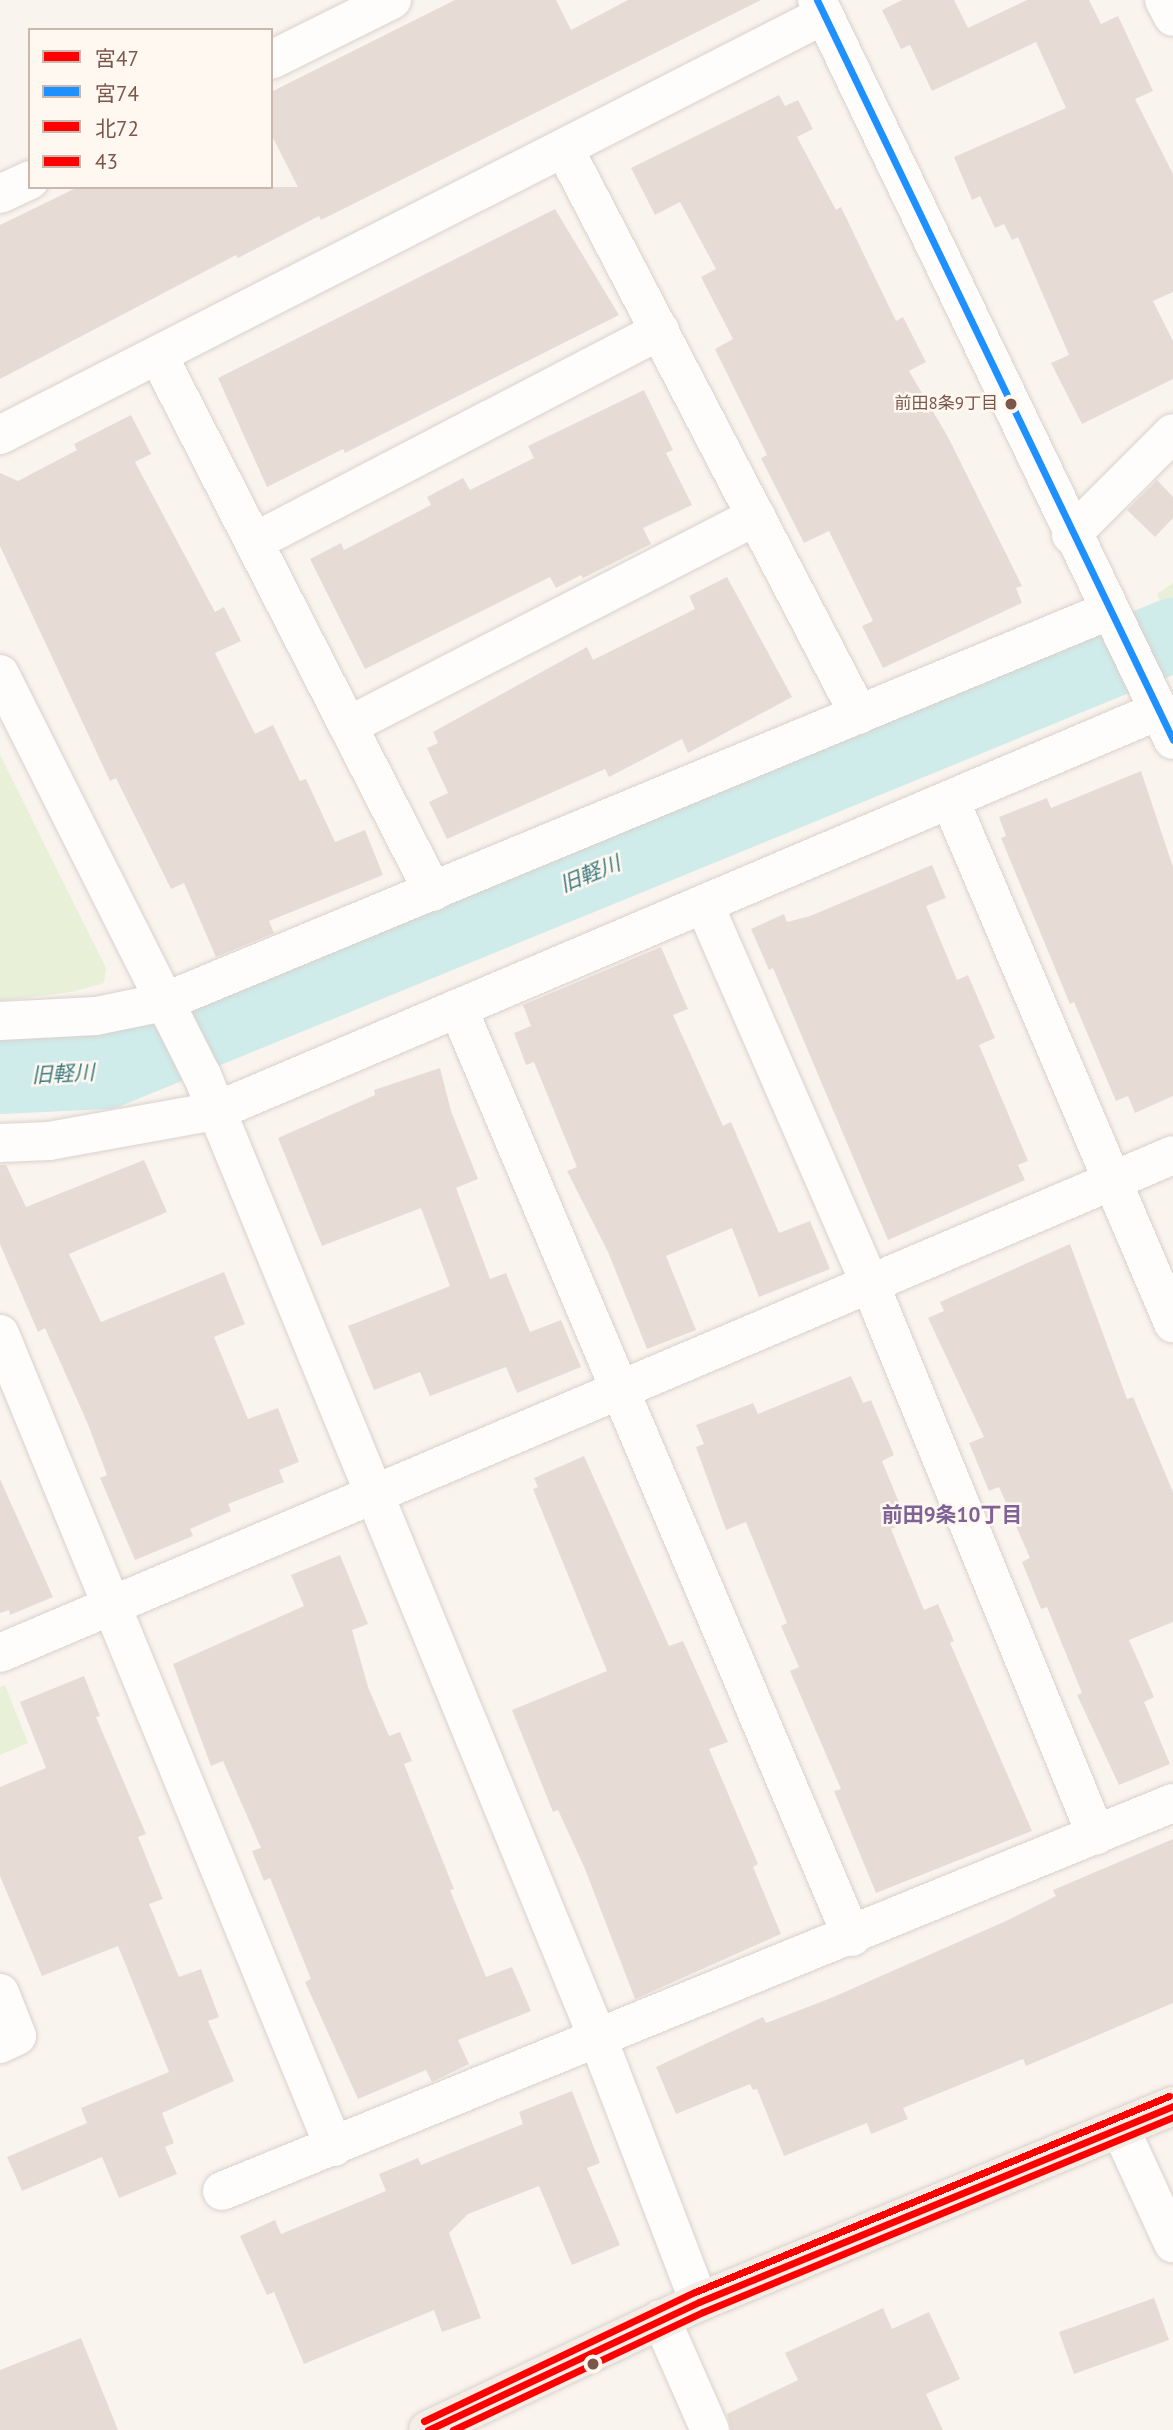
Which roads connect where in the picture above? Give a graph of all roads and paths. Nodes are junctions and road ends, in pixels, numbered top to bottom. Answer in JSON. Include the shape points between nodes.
{"nodes":[{"id":1,"x":392,"y":0,"type":"edge"},
{"id":2,"x":1164,"y":0,"type":"edge"},
{"id":3,"x":821,"y":8,"type":"edge"},
{"id":4,"x":1173,"y":17,"type":"edge"},
{"id":5,"x":273,"y":59,"type":"edge"},
{"id":6,"x":564,"y":148,"type":"junction"},
{"id":7,"x":28,"y":181,"type":"edge"},
{"id":8,"x":0,"y":194,"type":"edge"},
{"id":9,"x":660,"y":331,"type":"junction"},
{"id":10,"x":158,"y":355,"type":"junction"},
{"id":11,"x":1173,"y":433,"type":"edge"},
{"id":12,"x":0,"y":435,"type":"edge"},
{"id":13,"x":755,"y":516,"type":"junction"},
{"id":14,"x":1071,"y":535,"type":"junction"},
{"id":15,"x":254,"y":542,"type":"junction"},
{"id":16,"x":1113,"y":621,"type":"junction"},
{"id":17,"x":0,"y":674,"type":"edge"},
{"id":18,"x":859,"y":715,"type":"junction"},
{"id":19,"x":348,"y":726,"type":"junction"},
{"id":20,"x":1166,"y":726,"type":"edge"},
{"id":21,"x":950,"y":800,"type":"junction"},
{"id":22,"x":433,"y":892,"type":"junction"},
{"id":23,"x":704,"y":904,"type":"junction"},
{"id":24,"x":458,"y":1008,"type":"junction"},
{"id":25,"x":169,"y":1011,"type":"junction"},
{"id":26,"x":0,"y":1021,"type":"edge"},
{"id":27,"x":216,"y":1111,"type":"junction"},
{"id":28,"x":0,"y":1143,"type":"edge"},
{"id":29,"x":1173,"y":1155,"type":"edge"},
{"id":30,"x":1113,"y":1181,"type":"junction"},
{"id":31,"x":870,"y":1284,"type":"junction"},
{"id":32,"x":1173,"y":1323,"type":"edge"},
{"id":33,"x":0,"y":1334,"type":"edge"},
{"id":34,"x":620,"y":1392,"type":"junction"},
{"id":35,"x":373,"y":1498,"type":"junction"},
{"id":36,"x":111,"y":1607,"type":"junction"},
{"id":37,"x":0,"y":1653,"type":"edge"},
{"id":38,"x":1173,"y":1803,"type":"edge"},
{"id":39,"x":1096,"y":1835,"type":"junction"},
{"id":40,"x":852,"y":1937,"type":"junction"},
{"id":41,"x":0,"y":1993,"type":"edge"},
{"id":42,"x":597,"y":2036,"type":"junction"},
{"id":43,"x":0,"y":2044,"type":"edge"},
{"id":44,"x":1173,"y":2106,"type":"edge"},
{"id":45,"x":1120,"y":2128,"type":"junction"},
{"id":46,"x":334,"y":2147,"type":"junction"},
{"id":47,"x":222,"y":2191,"type":"dead end"},
{"id":48,"x":1173,"y":2243,"type":"edge"},
{"id":49,"x":699,"y":2302,"type":"junction"},
{"id":50,"x":661,"y":2319,"type":"junction"},
{"id":51,"x":428,"y":2430,"type":"edge"},
{"id":52,"x":710,"y":2430,"type":"edge"}],
"edges":[{"from":1,"to":5,"type":"street"},
{"from":2,"to":4,"type":"street"},
{"from":3,"to":6,"type":"street"},
{"from":3,"to":14,"type":"street"},
{"from":6,"to":9,"type":"street"},
{"from":6,"to":10,"type":"street"},
{"from":7,"to":8,"type":"street"},
{"from":9,"to":13,"type":"street"},
{"from":9,"to":15,"type":"street"},
{"from":10,"to":12,"type":"street"},
{"from":10,"to":15,"type":"street"},
{"from":11,"to":14,"type":"street"},
{"from":13,"to":18,"type":"street"},
{"from":13,"to":19,"type":"street"},
{"from":14,"to":16,"type":"street"},
{"from":15,"to":19,"type":"street"},
{"from":16,"to":18,"type":"street"},
{"from":16,"to":20,"type":"street"},
{"from":17,"to":25,"type":"street"},
{"from":18,"to":22,"type":"street"},
{"from":19,"to":22,"type":"street"},
{"from":20,"to":21,"type":"street"},
{"from":21,"to":23,"type":"street"},
{"from":21,"to":30,"type":"street"},
{"from":22,"to":25,"type":"street"},
{"from":23,"to":24,"type":"street"},
{"from":23,"to":31,"type":"street"},
{"from":24,"to":27,"type":"street"},
{"from":24,"to":34,"type":"street"},
{"from":25,"to":26,"type":"street"},
{"from":25,"to":27,"type":"street"},
{"from":27,"to":28,"type":"street","via":[[49,1141]]},
{"from":27,"to":35,"type":"street"},
{"from":29,"to":30,"type":"street"},
{"from":30,"to":31,"type":"street"},
{"from":30,"to":32,"type":"street"},
{"from":31,"to":34,"type":"street"},
{"from":31,"to":39,"type":"street"},
{"from":33,"to":36,"type":"street"},
{"from":34,"to":35,"type":"street"},
{"from":34,"to":40,"type":"street"},
{"from":35,"to":36,"type":"street"},
{"from":35,"to":42,"type":"street"},
{"from":36,"to":37,"type":"street"},
{"from":36,"to":46,"type":"street"},
{"from":38,"to":39,"type":"street"},
{"from":39,"to":40,"type":"street"},
{"from":40,"to":42,"type":"street"},
{"from":41,"to":43,"type":"street","via":[[17,2036]]},
{"from":42,"to":46,"type":"street"},
{"from":42,"to":49,"type":"street"},
{"from":44,"to":45,"type":"main road"},
{"from":45,"to":48,"type":"street"},
{"from":45,"to":49,"type":"main road"},
{"from":46,"to":47,"type":"street"},
{"from":49,"to":50,"type":"main road"},
{"from":50,"to":51,"type":"main road"},
{"from":50,"to":52,"type":"street"}]}
